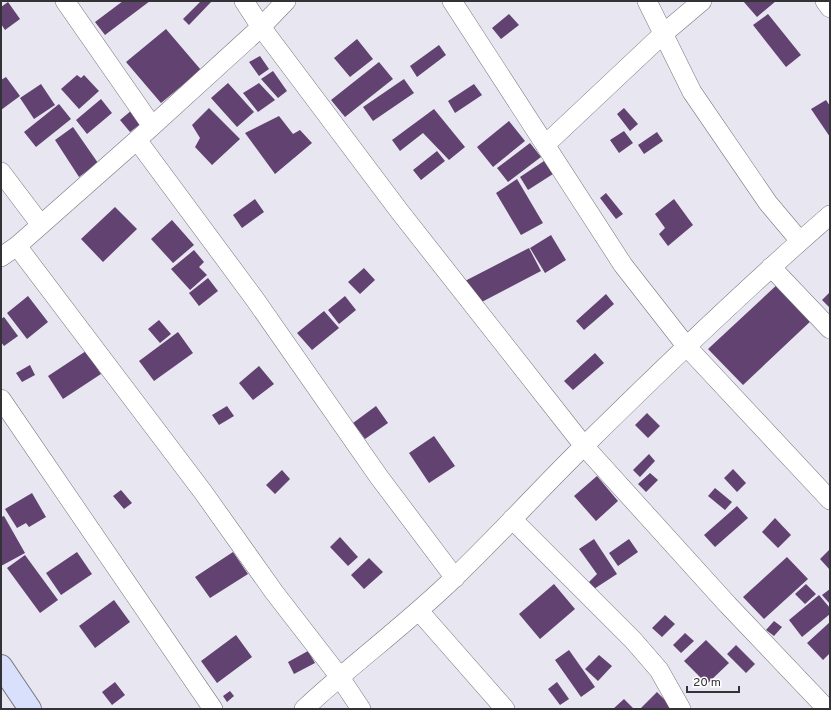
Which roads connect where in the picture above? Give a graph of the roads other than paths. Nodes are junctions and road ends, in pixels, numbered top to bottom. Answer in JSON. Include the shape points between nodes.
{"nodes":[{"id":1,"x":65,"y":1,"type":"edge"},
{"id":2,"x":244,"y":1,"type":"edge"},
{"id":3,"x":286,"y":1,"type":"edge"},
{"id":4,"x":452,"y":1,"type":"edge"},
{"id":5,"x":647,"y":1,"type":"edge"},
{"id":6,"x":702,"y":1,"type":"edge"},
{"id":7,"x":825,"y":1,"type":"edge"},
{"id":8,"x":830,"y":8,"type":"edge"},
{"id":9,"x":261,"y":27,"type":"junction"},
{"id":10,"x":663,"y":34,"type":"junction"},
{"id":11,"x":152,"y":126,"type":"junction"},
{"id":12,"x":137,"y":140,"type":"junction"},
{"id":13,"x":545,"y":145,"type":"junction"},
{"id":14,"x":1,"y":172,"type":"edge"},
{"id":15,"x":830,"y":216,"type":"edge"},
{"id":16,"x":41,"y":225,"type":"junction"},
{"id":17,"x":800,"y":241,"type":"junction"},
{"id":18,"x":17,"y":246,"type":"junction"},
{"id":19,"x":1,"y":257,"type":"edge"},
{"id":20,"x":771,"y":267,"type":"junction"},
{"id":21,"x":830,"y":329,"type":"edge"},
{"id":22,"x":687,"y":347,"type":"junction"},
{"id":23,"x":1,"y":400,"type":"edge"},
{"id":24,"x":584,"y":446,"type":"junction"},
{"id":25,"x":830,"y":500,"type":"edge"},
{"id":26,"x":512,"y":519,"type":"junction"},
{"id":27,"x":455,"y":578,"type":"junction"},
{"id":28,"x":419,"y":610,"type":"junction"},
{"id":29,"x":1,"y":666,"type":"edge"},
{"id":30,"x":340,"y":676,"type":"junction"},
{"id":31,"x":30,"y":709,"type":"edge"},
{"id":32,"x":213,"y":709,"type":"edge"},
{"id":33,"x":304,"y":709,"type":"edge"},
{"id":34,"x":361,"y":709,"type":"edge"},
{"id":35,"x":504,"y":709,"type":"edge"},
{"id":36,"x":681,"y":709,"type":"edge"},
{"id":37,"x":827,"y":709,"type":"edge"}],
"edges":[{"from":1,"to":11,"type":"street"},
{"from":2,"to":9,"type":"street"},
{"from":3,"to":9,"type":"street"},
{"from":4,"to":13,"type":"street"},
{"from":5,"to":10,"type":"street"},
{"from":6,"to":10,"type":"street"},
{"from":7,"to":8,"type":"street"},
{"from":9,"to":11,"type":"street"},
{"from":9,"to":24,"type":"street","via":[[400,212]]},
{"from":10,"to":13,"type":"street"},
{"from":10,"to":17,"type":"street","via":[[692,92],[727,145],[768,203]]},
{"from":11,"to":12,"type":"street"},
{"from":12,"to":16,"type":"street"},
{"from":12,"to":27,"type":"street","via":[[254,298],[379,477]]},
{"from":13,"to":22,"type":"street","via":[[623,264]]},
{"from":14,"to":16,"type":"street"},
{"from":15,"to":17,"type":"street"},
{"from":16,"to":18,"type":"street"},
{"from":17,"to":20,"type":"street"},
{"from":18,"to":19,"type":"street"},
{"from":18,"to":30,"type":"street","via":[[203,492],[274,592]]},
{"from":20,"to":21,"type":"street"},
{"from":20,"to":22,"type":"street"},
{"from":22,"to":24,"type":"street"},
{"from":22,"to":25,"type":"street"},
{"from":23,"to":32,"type":"street"},
{"from":24,"to":26,"type":"street"},
{"from":24,"to":37,"type":"street","via":[[728,605]]},
{"from":26,"to":27,"type":"street"},
{"from":26,"to":36,"type":"street","via":[[633,640],[659,670]]},
{"from":27,"to":28,"type":"street"},
{"from":28,"to":30,"type":"street"},
{"from":28,"to":35,"type":"street"},
{"from":29,"to":31,"type":"street"},
{"from":30,"to":33,"type":"street"},
{"from":30,"to":34,"type":"street"}]}
